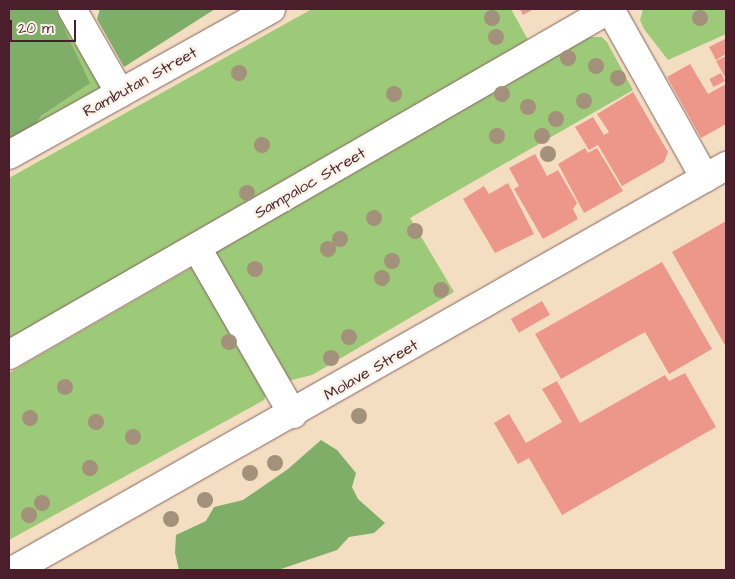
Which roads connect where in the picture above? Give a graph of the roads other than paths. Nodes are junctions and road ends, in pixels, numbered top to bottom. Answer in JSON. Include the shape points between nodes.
{"nodes":[{"id":1,"x":72,"y":9,"type":"edge"},
{"id":2,"x":271,"y":9,"type":"edge"},
{"id":3,"x":610,"y":9,"type":"edge"},
{"id":4,"x":120,"y":93,"type":"junction"},
{"id":5,"x":9,"y":155,"type":"edge"},
{"id":6,"x":716,"y":172,"type":"edge"},
{"id":7,"x":197,"y":248,"type":"junction"},
{"id":8,"x":9,"y":355,"type":"edge"},
{"id":9,"x":294,"y":414,"type":"junction"},
{"id":10,"x":14,"y":570,"type":"edge"}],
"edges":[{"from":1,"to":4,"type":"street"},
{"from":2,"to":4,"type":"street","name":"Rambutan Street"},
{"from":3,"to":6,"type":"street"},
{"from":3,"to":7,"type":"street","name":"Sampaloc Street"},
{"from":4,"to":5,"type":"street","name":"Rambutan Street"},
{"from":6,"to":9,"type":"street","name":"Molave Street"},
{"from":7,"to":8,"type":"street","name":"Sampaloc Street"},
{"from":7,"to":9,"type":"street"},
{"from":9,"to":10,"type":"street","name":"Molave Street"}]}
